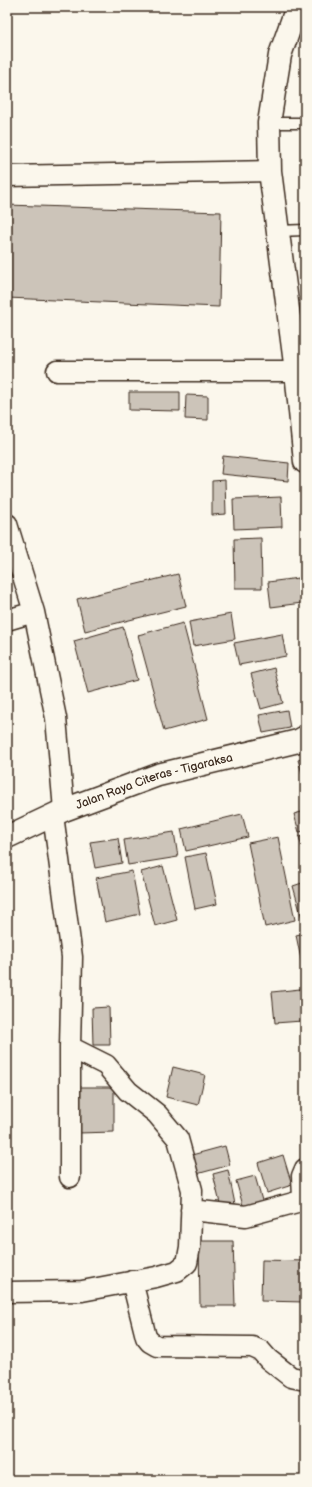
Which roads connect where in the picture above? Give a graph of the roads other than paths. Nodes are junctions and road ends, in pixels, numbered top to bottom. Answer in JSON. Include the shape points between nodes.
{"nodes":[{"id":1,"x":297,"y":7,"type":"edge"},
{"id":2,"x":268,"y":123,"type":"junction"},
{"id":3,"x":305,"y":123,"type":"edge"},
{"id":4,"x":270,"y":171,"type":"junction"},
{"id":5,"x":7,"y":176,"type":"edge"},
{"id":6,"x":305,"y":230,"type":"edge"},
{"id":7,"x":278,"y":231,"type":"junction"},
{"id":8,"x":57,"y":370,"type":"dead end"},
{"id":9,"x":296,"y":371,"type":"junction"},
{"id":10,"x":305,"y":462,"type":"edge"},
{"id":11,"x":7,"y":524,"type":"edge"},
{"id":12,"x":34,"y":612,"type":"junction"},
{"id":13,"x":7,"y":620,"type":"edge"},
{"id":14,"x":305,"y":737,"type":"edge"},
{"id":15,"x":59,"y":813,"type":"junction"},
{"id":16,"x":7,"y":837,"type":"edge"},
{"id":17,"x":70,"y":1047,"type":"junction"},
{"id":18,"x":305,"y":1169,"type":"edge"},
{"id":19,"x":70,"y":1177,"type":"dead end"},
{"id":20,"x":191,"y":1210,"type":"junction"},
{"id":21,"x":132,"y":1281,"type":"junction"},
{"id":22,"x":7,"y":1292,"type":"edge"},
{"id":23,"x":305,"y":1380,"type":"edge"}],
"edges":[{"from":1,"to":2,"type":"street","via":[[280,55]]},
{"from":2,"to":3,"type":"lane"},
{"from":2,"to":4,"type":"street"},
{"from":4,"to":5,"type":"street"},
{"from":4,"to":7,"type":"street"},
{"from":6,"to":7,"type":"lane"},
{"from":7,"to":9,"type":"street"},
{"from":8,"to":9,"type":"street"},
{"from":9,"to":10,"type":"street"},
{"from":11,"to":12,"type":"street"},
{"from":12,"to":13,"type":"street"},
{"from":12,"to":15,"type":"street","via":[[56,718]]},
{"from":14,"to":15,"type":"street","name":"Jalan Raya Citeras - Tigaraksa","via":[[298,741],[158,775]]},
{"from":15,"to":16,"type":"street","name":"Jalan Raya Citeras - Tigaraksa"},
{"from":15,"to":17,"type":"street","via":[[72,957]]},
{"from":17,"to":19,"type":"street"},
{"from":17,"to":20,"type":"street","via":[[106,1065],[128,1091],[157,1114],[178,1139],[192,1190]]},
{"from":18,"to":20,"type":"street","via":[[302,1176],[303,1198],[297,1202],[246,1216]]},
{"from":20,"to":21,"type":"street","via":[[187,1263],[177,1271]]},
{"from":21,"to":22,"type":"street","via":[[82,1291]]},
{"from":21,"to":23,"type":"street","via":[[146,1337],[150,1342],[158,1346],[252,1347],[261,1351],[291,1377]]}]}
